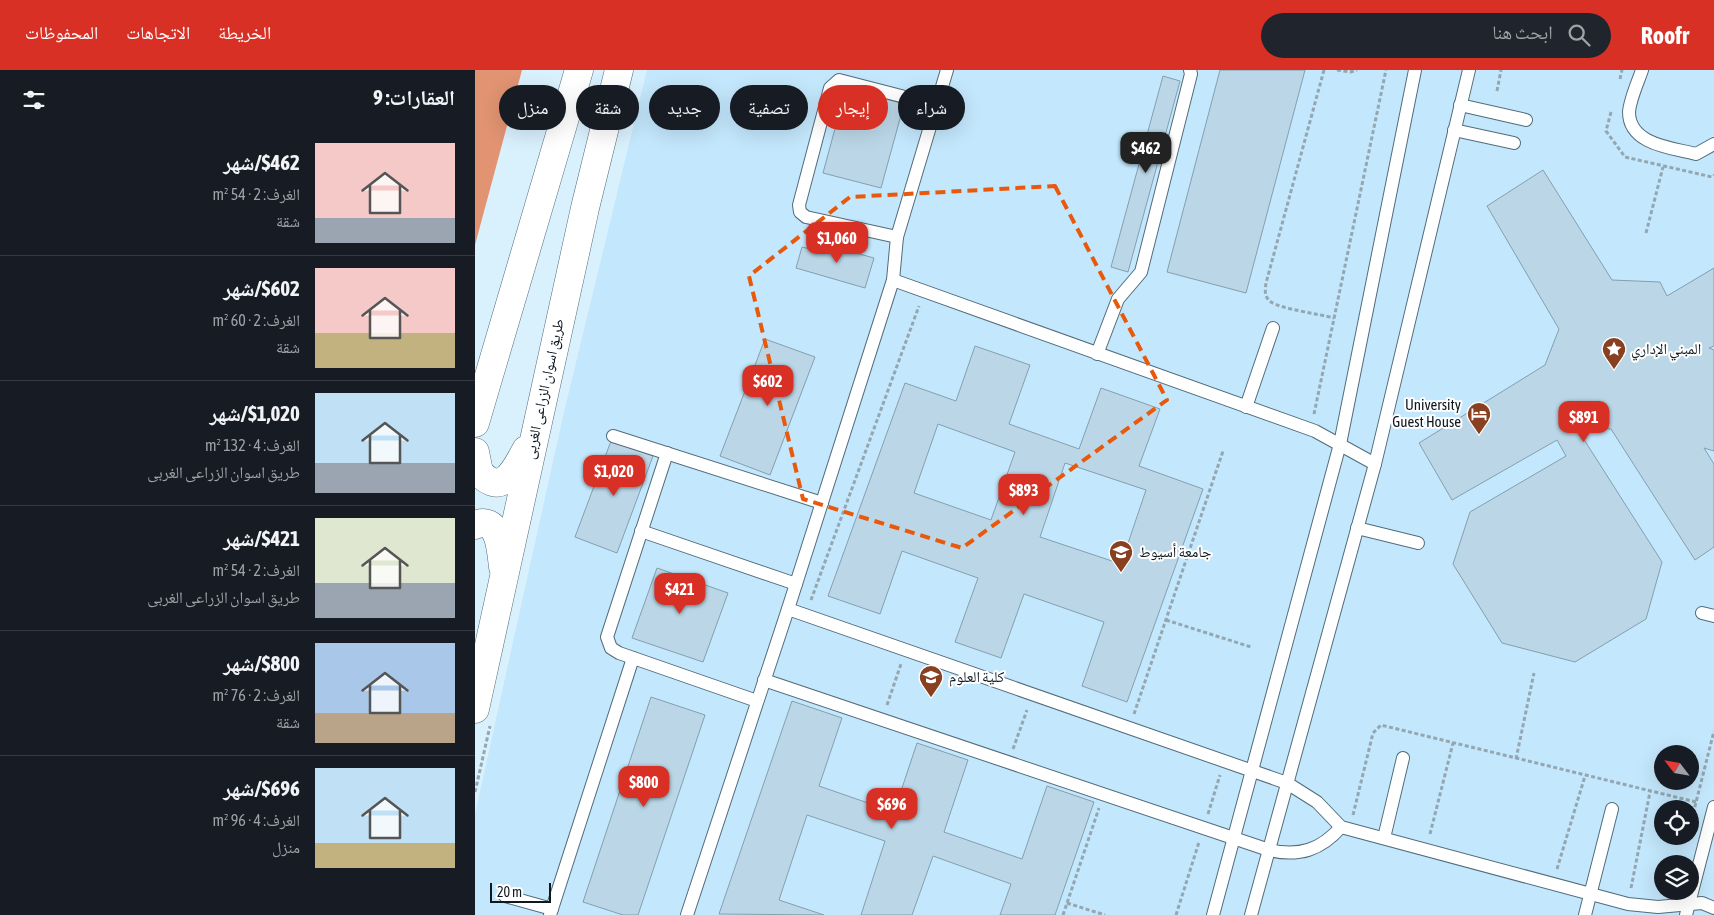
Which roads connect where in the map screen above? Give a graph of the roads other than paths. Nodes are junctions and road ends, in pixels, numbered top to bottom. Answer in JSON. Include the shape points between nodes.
{"nodes":[{"id":1,"x":579,"y":70,"type":"edge"},
{"id":2,"x":619,"y":70,"type":"edge"},
{"id":3,"x":947,"y":70,"type":"edge"},
{"id":4,"x":1190,"y":70,"type":"edge"},
{"id":5,"x":1415,"y":70,"type":"edge"},
{"id":6,"x":1469,"y":70,"type":"edge"},
{"id":7,"x":1641,"y":70,"type":"edge"},
{"id":8,"x":942,"y":85,"type":"edge"},
{"id":9,"x":898,"y":95,"type":"edge"},
{"id":10,"x":1460,"y":105,"type":"junction"},
{"id":11,"x":1526,"y":120,"type":"dead end"},
{"id":12,"x":929,"y":130,"type":"edge"},
{"id":13,"x":1454,"y":130,"type":"junction"},
{"id":14,"x":1515,"y":144,"type":"dead end"},
{"id":15,"x":1714,"y":144,"type":"edge"},
{"id":16,"x":897,"y":237,"type":"junction"},
{"id":17,"x":893,"y":280,"type":"junction"},
{"id":18,"x":1273,"y":328,"type":"dead end"},
{"id":19,"x":1097,"y":354,"type":"junction"},
{"id":20,"x":1246,"y":407,"type":"junction"},
{"id":21,"x":475,"y":423,"type":"edge"},
{"id":22,"x":534,"y":434,"type":"junction"},
{"id":23,"x":613,"y":436,"type":"dead end"},
{"id":24,"x":1340,"y":444,"type":"junction"},
{"id":25,"x":475,"y":452,"type":"edge"},
{"id":26,"x":667,"y":453,"type":"junction"},
{"id":27,"x":1375,"y":464,"type":"junction"},
{"id":28,"x":822,"y":503,"type":"junction"},
{"id":29,"x":475,"y":525,"type":"edge"},
{"id":30,"x":1357,"y":528,"type":"junction"},
{"id":31,"x":641,"y":531,"type":"junction"},
{"id":32,"x":1418,"y":543,"type":"dead end"},
{"id":33,"x":505,"y":578,"type":"junction"},
{"id":34,"x":796,"y":584,"type":"junction"},
{"id":35,"x":788,"y":609,"type":"junction"},
{"id":36,"x":633,"y":658,"type":"junction"},
{"id":37,"x":764,"y":680,"type":"junction"},
{"id":38,"x":757,"y":701,"type":"junction"},
{"id":39,"x":475,"y":709,"type":"edge"},
{"id":40,"x":1403,"y":758,"type":"dead end"},
{"id":41,"x":1252,"y":771,"type":"junction"},
{"id":42,"x":1287,"y":783,"type":"junction"},
{"id":43,"x":1714,"y":807,"type":"edge"},
{"id":44,"x":1612,"y":809,"type":"dead end"},
{"id":45,"x":1345,"y":828,"type":"junction"},
{"id":46,"x":1384,"y":838,"type":"junction"},
{"id":47,"x":1233,"y":840,"type":"junction"},
{"id":48,"x":1269,"y":850,"type":"junction"},
{"id":49,"x":1590,"y":894,"type":"junction"},
{"id":50,"x":505,"y":896,"type":"dead end"},
{"id":51,"x":1628,"y":904,"type":"junction"},
{"id":52,"x":1714,"y":908,"type":"edge"},
{"id":53,"x":1687,"y":910,"type":"edge"},
{"id":54,"x":551,"y":912,"type":"edge"},
{"id":55,"x":687,"y":915,"type":"edge"},
{"id":56,"x":1213,"y":915,"type":"edge"},
{"id":57,"x":1251,"y":915,"type":"edge"},
{"id":58,"x":1585,"y":915,"type":"edge"},
{"id":59,"x":1645,"y":915,"type":"edge"}],
"edges":[{"from":1,"to":21,"type":"main road"},
{"from":2,"to":22,"type":"main road","name":"طريق اسوان الزراعى الغربى"},
{"from":3,"to":8,"type":"lane"},
{"from":4,"to":19,"type":"lane","via":[[1141,272],[1116,304]]},
{"from":5,"to":24,"type":"lane"},
{"from":6,"to":10,"type":"lane"},
{"from":7,"to":15,"type":"lane","via":[[1629,112],[1638,134],[1647,142],[1696,154]]},
{"from":9,"to":16,"type":"lane","via":[[839,80],[831,88],[799,205],[800,212],[806,217]]},
{"from":10,"to":11,"type":"lane"},
{"from":10,"to":13,"type":"lane"},
{"from":12,"to":16,"type":"lane"},
{"from":13,"to":14,"type":"lane"},
{"from":13,"to":27,"type":"lane"},
{"from":16,"to":17,"type":"lane"},
{"from":17,"to":19,"type":"lane"},
{"from":17,"to":28,"type":"lane"},
{"from":18,"to":20,"type":"lane"},
{"from":19,"to":20,"type":"lane"},
{"from":20,"to":24,"type":"lane"},
{"from":22,"to":25,"type":"main road","via":[[513,474],[500,482],[492,482],[479,472]]},
{"from":22,"to":33,"type":"main road","name":"طريق اسوان الزراعى الغربى"},
{"from":23,"to":26,"type":"lane"},
{"from":24,"to":27,"type":"lane"},
{"from":24,"to":41,"type":"lane"},
{"from":26,"to":28,"type":"lane"},
{"from":26,"to":31,"type":"lane"},
{"from":27,"to":30,"type":"lane"},
{"from":28,"to":34,"type":"lane"},
{"from":29,"to":33,"type":"main road","via":[[487,524],[498,534]]},
{"from":30,"to":32,"type":"lane"},
{"from":30,"to":42,"type":"lane"},
{"from":31,"to":34,"type":"lane"},
{"from":31,"to":36,"type":"lane","via":[[607,637],[614,651]]},
{"from":33,"to":39,"type":"main road","name":"طريق اسوان الزراعى الغربى"},
{"from":34,"to":35,"type":"lane"},
{"from":35,"to":37,"type":"lane"},
{"from":35,"to":41,"type":"lane"},
{"from":36,"to":38,"type":"lane"},
{"from":36,"to":54,"type":"lane"},
{"from":37,"to":38,"type":"lane"},
{"from":37,"to":47,"type":"lane"},
{"from":38,"to":55,"type":"lane"},
{"from":40,"to":46,"type":"lane"},
{"from":41,"to":42,"type":"lane"},
{"from":41,"to":47,"type":"lane"},
{"from":42,"to":45,"type":"lane","via":[[1317,802]]},
{"from":42,"to":48,"type":"lane"},
{"from":43,"to":53,"type":"lane"},
{"from":44,"to":49,"type":"lane"},
{"from":45,"to":46,"type":"lane"},
{"from":45,"to":48,"type":"lane","via":[[1317,848],[1293,854]]},
{"from":46,"to":49,"type":"lane"},
{"from":47,"to":48,"type":"lane"},
{"from":47,"to":56,"type":"lane"},
{"from":48,"to":57,"type":"lane"},
{"from":49,"to":51,"type":"lane"},
{"from":49,"to":58,"type":"lane"},
{"from":50,"to":54,"type":"lane"},
{"from":51,"to":53,"type":"lane"},
{"from":51,"to":59,"type":"lane"},
{"from":52,"to":53,"type":"lane","via":[[1702,904]]}]}
